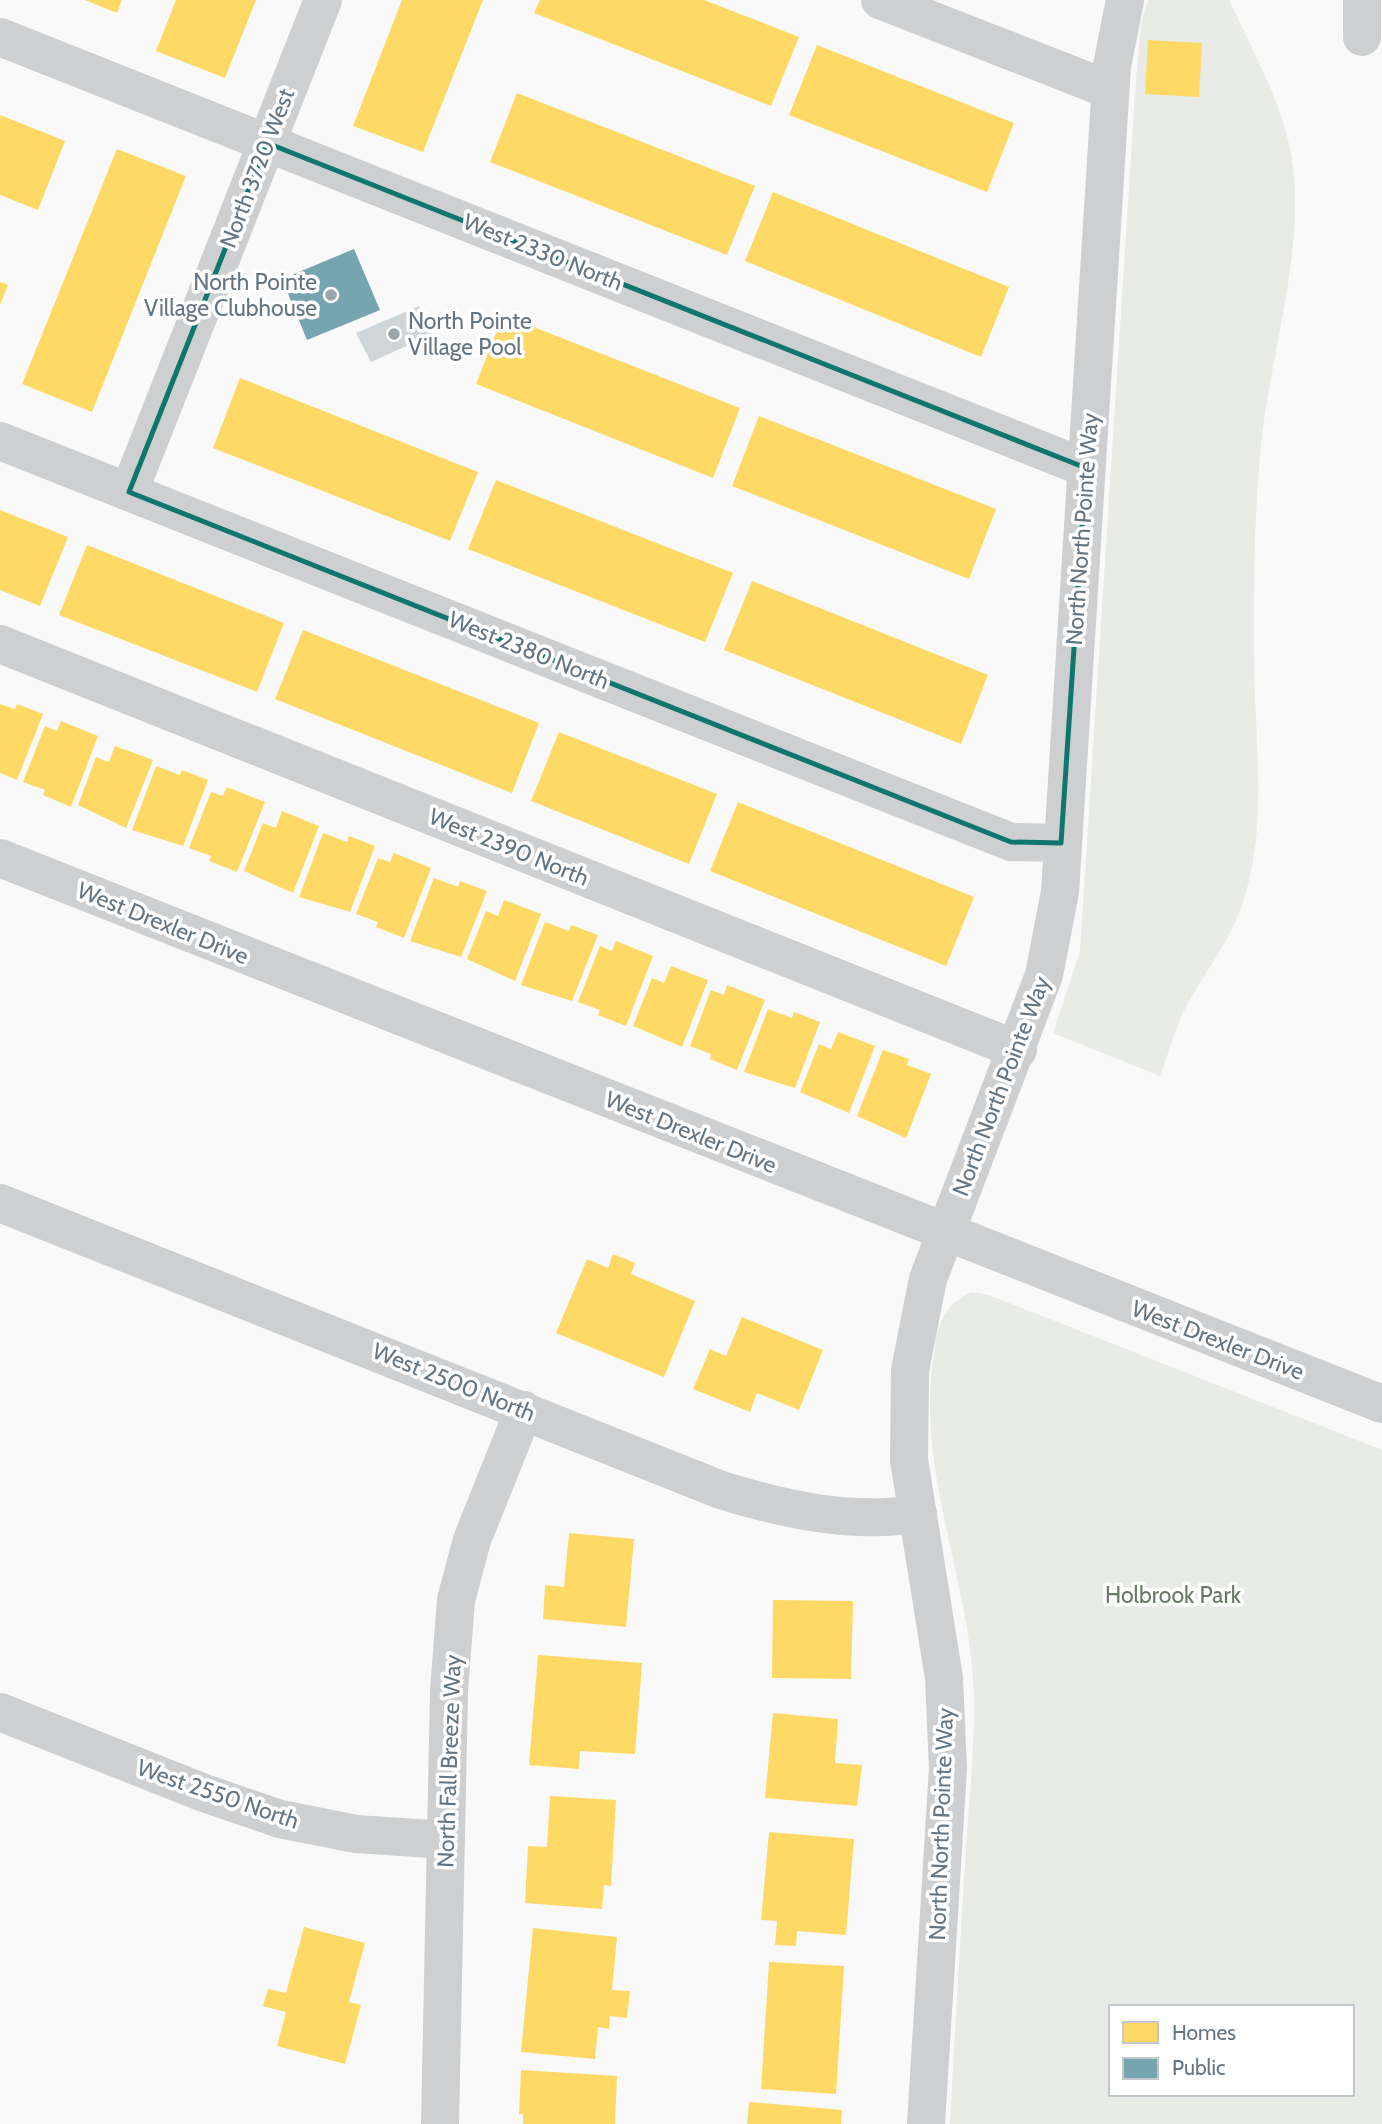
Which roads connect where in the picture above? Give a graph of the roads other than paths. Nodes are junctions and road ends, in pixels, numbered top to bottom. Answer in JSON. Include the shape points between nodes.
{"nodes":[{"id":1,"x":323,"y":0,"type":"edge"},
{"id":2,"x":880,"y":0,"type":"edge"},
{"id":3,"x":1125,"y":0,"type":"edge"},
{"id":4,"x":1362,"y":0,"type":"edge"},
{"id":5,"x":0,"y":37,"type":"edge"},
{"id":6,"x":1362,"y":37,"type":"dead end"},
{"id":7,"x":1110,"y":90,"type":"junction"},
{"id":8,"x":267,"y":143,"type":"junction"},
{"id":9,"x":0,"y":441,"type":"edge"},
{"id":10,"x":1086,"y":468,"type":"junction"},
{"id":11,"x":129,"y":492,"type":"junction"},
{"id":12,"x":0,"y":644,"type":"edge"},
{"id":13,"x":1061,"y":844,"type":"junction"},
{"id":14,"x":0,"y":858,"type":"edge"},
{"id":15,"x":1018,"y":1050,"type":"junction"},
{"id":16,"x":0,"y":1203,"type":"edge"},
{"id":17,"x":945,"y":1232,"type":"junction"},
{"id":18,"x":1382,"y":1404,"type":"edge"},
{"id":19,"x":524,"y":1410,"type":"junction"},
{"id":20,"x":918,"y":1514,"type":"junction"},
{"id":21,"x":0,"y":1712,"type":"edge"},
{"id":22,"x":446,"y":1840,"type":"junction"},
{"id":23,"x":440,"y":2124,"type":"edge"},
{"id":24,"x":926,"y":2124,"type":"edge"}],
"edges":[{"from":1,"to":8,"type":"street","name":"North 3720 West"},
{"from":2,"to":7,"type":"street"},
{"from":3,"to":7,"type":"street","name":"North North Pointe Way"},
{"from":4,"to":6,"type":"street"},
{"from":5,"to":8,"type":"street","name":"West 2330 North"},
{"from":7,"to":10,"type":"street","name":"North North Pointe Way"},
{"from":8,"to":10,"type":"street","name":"West 2330 North"},
{"from":8,"to":11,"type":"street","name":"North 3720 West"},
{"from":9,"to":11,"type":"street","name":"West 2380 North"},
{"from":10,"to":13,"type":"street","name":"North North Pointe Way"},
{"from":11,"to":13,"type":"street","name":"West 2380 North","via":[[1011,842]]},
{"from":12,"to":15,"type":"street","name":"West 2390 North"},
{"from":13,"to":15,"type":"street","name":"North North Pointe Way","via":[[1053,933]]},
{"from":14,"to":17,"type":"street","name":"West Drexler Drive"},
{"from":15,"to":17,"type":"street","name":"North North Pointe Way"},
{"from":16,"to":19,"type":"street","name":"West 2500 North"},
{"from":17,"to":18,"type":"street","name":"West Drexler Drive"},
{"from":17,"to":20,"type":"street","name":"North North Pointe Way","via":[[925,1290],[910,1370],[909,1460]]},
{"from":19,"to":20,"type":"street","name":"West 2500 North","via":[[762,1503],[846,1517]]},
{"from":19,"to":22,"type":"street","name":"North Fall Breeze Way","via":[[472,1540],[456,1600]]},
{"from":20,"to":24,"type":"street","name":"North North Pointe Way","via":[[938,1634],[948,1768]]},
{"from":21,"to":22,"type":"street","name":"West 2550 North","via":[[280,1819],[356,1834]]},
{"from":22,"to":23,"type":"street","name":"North Fall Breeze Way"}]}
